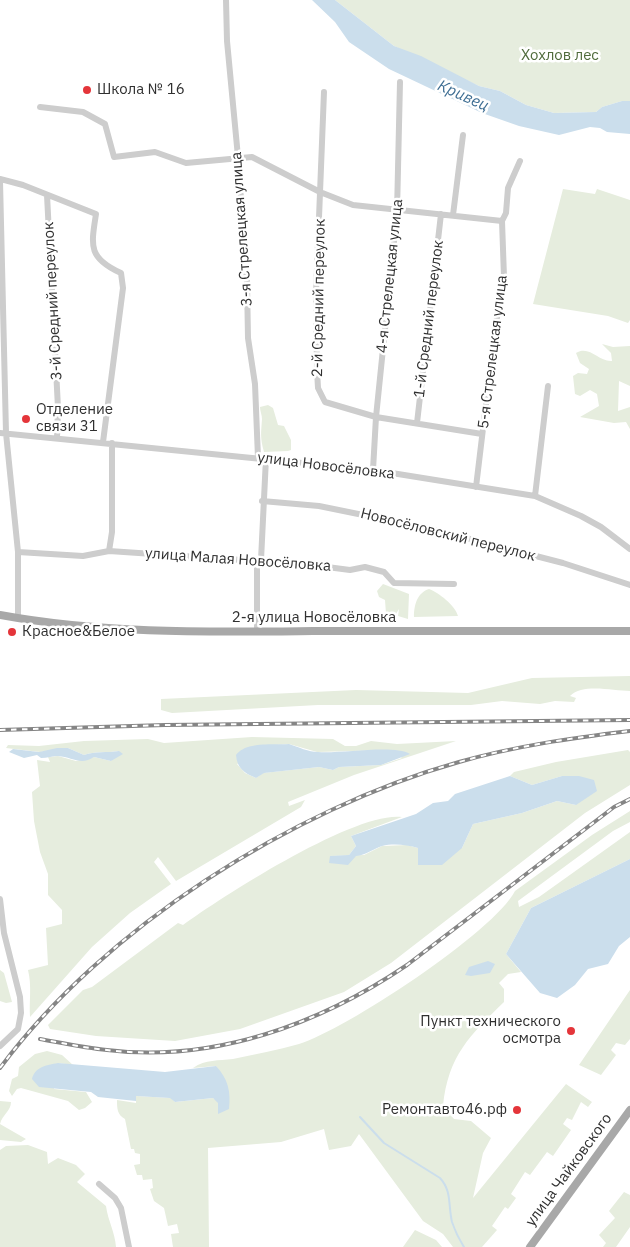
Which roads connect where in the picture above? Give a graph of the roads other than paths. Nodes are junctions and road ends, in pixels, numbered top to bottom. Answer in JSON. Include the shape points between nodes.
{"nodes":[{"id":1,"x":226,"y":0,"type":"edge"},
{"id":2,"x":400,"y":82,"type":"dead end"},
{"id":3,"x":324,"y":92,"type":"dead end"},
{"id":4,"x":40,"y":107,"type":"dead end"},
{"id":5,"x":463,"y":135,"type":"dead end"},
{"id":6,"x":238,"y":157,"type":"junction"},
{"id":7,"x":520,"y":161,"type":"dead end"},
{"id":8,"x":0,"y":180,"type":"edge"},
{"id":9,"x":320,"y":192,"type":"junction"},
{"id":10,"x":48,"y":195,"type":"junction"},
{"id":11,"x":397,"y":212,"type":"junction"},
{"id":12,"x":442,"y":214,"type":"junction"},
{"id":13,"x":453,"y":215,"type":"junction"},
{"id":14,"x":502,"y":221,"type":"junction"},
{"id":15,"x":548,"y":386,"type":"dead end"},
{"id":16,"x":376,"y":417,"type":"junction"},
{"id":17,"x":416,"y":423,"type":"junction"},
{"id":18,"x":3,"y":433,"type":"edge"},
{"id":19,"x":482,"y":434,"type":"junction"},
{"id":20,"x":57,"y":438,"type":"junction"},
{"id":21,"x":103,"y":442,"type":"junction"},
{"id":22,"x":112,"y":443,"type":"junction"},
{"id":23,"x":262,"y":458,"type":"junction"},
{"id":24,"x":373,"y":470,"type":"junction"},
{"id":25,"x":476,"y":487,"type":"junction"},
{"id":26,"x":534,"y":496,"type":"junction"},
{"id":27,"x":262,"y":501,"type":"junction"},
{"id":28,"x":630,"y":549,"type":"edge"},
{"id":29,"x":109,"y":551,"type":"junction"},
{"id":30,"x":18,"y":552,"type":"junction"},
{"id":31,"x":259,"y":560,"type":"junction"},
{"id":32,"x":454,"y":584,"type":"dead end"},
{"id":33,"x":630,"y":585,"type":"edge"},
{"id":34,"x":0,"y":615,"type":"edge"},
{"id":35,"x":18,"y":618,"type":"junction"},
{"id":36,"x":630,"y":630,"type":"edge"},
{"id":37,"x":257,"y":632,"type":"junction"},
{"id":38,"x":0,"y":899,"type":"edge"},
{"id":39,"x":0,"y":1046,"type":"edge"},
{"id":40,"x":630,"y":1110,"type":"edge"},
{"id":41,"x":99,"y":1184,"type":"dead end"},
{"id":42,"x":129,"y":1247,"type":"edge"},
{"id":43,"x":530,"y":1247,"type":"edge"}],
"edges":[{"from":1,"to":6,"type":"street","name":"3-я Стрелецкая улица"},
{"from":2,"to":11,"type":"street","name":"4-я Стрелецкая улица"},
{"from":3,"to":9,"type":"street","name":"2-й Средний переулок"},
{"from":4,"to":6,"type":"street","via":[[83,112],[105,124],[114,157],[155,152],[186,163]]},
{"from":5,"to":13,"type":"street"},
{"from":6,"to":9,"type":"street","via":[[252,157]]},
{"from":6,"to":23,"type":"street","name":"3-я Стрелецкая улица","via":[[248,283],[248,338]]},
{"from":7,"to":14,"type":"street","name":"5-я Стрелецкая улица","via":[[508,188],[506,213]]},
{"from":8,"to":10,"type":"street","via":[[10,180]]},
{"from":8,"to":18,"type":"street"},
{"from":9,"to":11,"type":"street","via":[[353,205]]},
{"from":9,"to":16,"type":"street","name":"2-й Средний переулок","via":[[316,293],[318,388],[325,402]]},
{"from":10,"to":20,"type":"street","name":"3-й Средний переулок"},
{"from":10,"to":21,"type":"street","via":[[96,214],[94,251],[104,265],[121,273],[123,288]]},
{"from":11,"to":12,"type":"street"},
{"from":11,"to":16,"type":"street","name":"4-я Стрелецкая улица"},
{"from":12,"to":13,"type":"street"},
{"from":12,"to":17,"type":"street","name":"1-й Средний переулок"},
{"from":13,"to":14,"type":"street"},
{"from":14,"to":19,"type":"street","name":"5-я Стрелецкая улица","via":[[504,277]]},
{"from":15,"to":26,"type":"street"},
{"from":16,"to":17,"type":"street","name":"2-й Средний переулок"},
{"from":16,"to":24,"type":"street","name":"4-я Стрелецкая улица"},
{"from":17,"to":19,"type":"street","name":"2-й Средний переулок"},
{"from":18,"to":20,"type":"street","name":"улица Новосёловка"},
{"from":18,"to":30,"type":"street"},
{"from":19,"to":25,"type":"street","name":"5-я Стрелецкая улица"},
{"from":20,"to":21,"type":"street","name":"улица Новосёловка"},
{"from":21,"to":22,"type":"street","name":"улица Новосёловка"},
{"from":22,"to":23,"type":"street","name":"улица Новосёловка"},
{"from":22,"to":29,"type":"street"},
{"from":23,"to":24,"type":"street","name":"улица Новосёловка"},
{"from":23,"to":27,"type":"street","name":"3-я Стрелецкая улица"},
{"from":24,"to":25,"type":"street","name":"улица Новосёловка"},
{"from":25,"to":26,"type":"street","name":"улица Новосёловка"},
{"from":26,"to":28,"type":"street","name":"улица Новосёловка","via":[[581,516]]},
{"from":27,"to":31,"type":"street","name":"3-я Стрелецкая улица"},
{"from":27,"to":33,"type":"street","name":"Новосёловский переулок","via":[[319,506],[427,528],[563,563]]},
{"from":29,"to":30,"type":"street","name":"улица Малая Новосёловка","via":[[83,556]]},
{"from":29,"to":31,"type":"street","name":"улица Малая Новосёловка"},
{"from":30,"to":35,"type":"street"},
{"from":31,"to":32,"type":"street","name":"улица Малая Новосёловка","via":[[350,570],[365,567],[384,572],[394,583]]},
{"from":31,"to":37,"type":"street","name":"3-я Стрелецкая улица"},
{"from":34,"to":35,"type":"main road","name":"2-я улица Новосёловка"},
{"from":35,"to":37,"type":"main road","name":"2-я улица Новосёловка","via":[[114,629]]},
{"from":36,"to":37,"type":"main road","name":"2-я улица Новосёловка"},
{"from":38,"to":39,"type":"street","via":[[4,933],[20,997],[18,1029]]},
{"from":40,"to":43,"type":"main road","name":"улица Чайковского"},
{"from":41,"to":42,"type":"street","via":[[121,1208]]}]}
